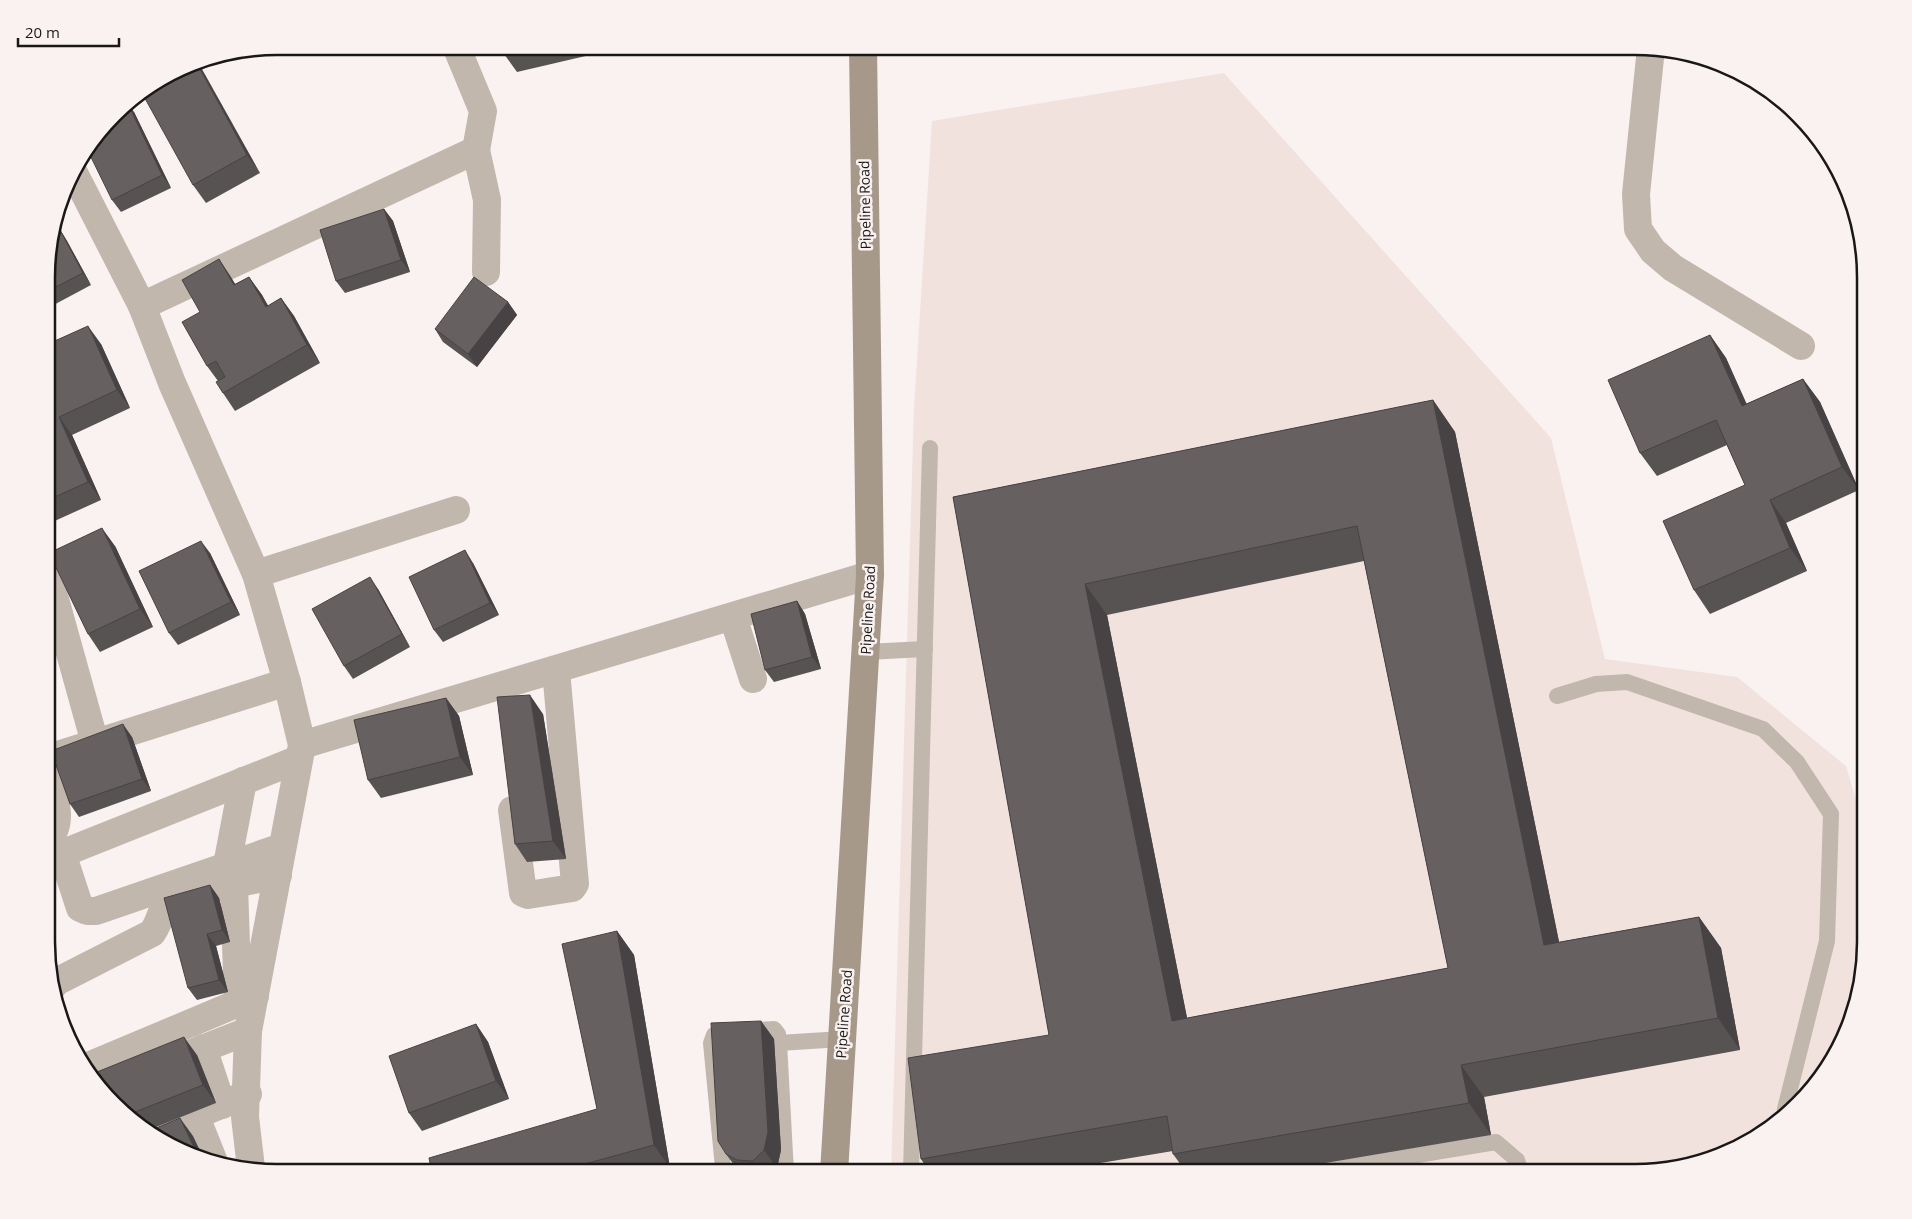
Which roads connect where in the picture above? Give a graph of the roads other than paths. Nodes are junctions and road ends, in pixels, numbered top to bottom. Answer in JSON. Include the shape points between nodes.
{"nodes":[{"id":1,"x":460,"y":55,"type":"edge"},
{"id":2,"x":863,"y":55,"type":"edge"},
{"id":3,"x":1650,"y":55,"type":"edge"},
{"id":4,"x":476,"y":150,"type":"junction"},
{"id":5,"x":78,"y":180,"type":"edge"},
{"id":6,"x":486,"y":272,"type":"dead end"},
{"id":7,"x":142,"y":306,"type":"junction"},
{"id":8,"x":1801,"y":346,"type":"dead end"},
{"id":9,"x":930,"y":448,"type":"dead end"},
{"id":10,"x":456,"y":510,"type":"dead end"},
{"id":11,"x":256,"y":574,"type":"junction"},
{"id":12,"x":870,"y":575,"type":"junction"},
{"id":13,"x":55,"y":599,"type":"edge"},
{"id":14,"x":733,"y":617,"type":"junction"},
{"id":15,"x":925,"y":649,"type":"junction"},
{"id":16,"x":866,"y":652,"type":"junction"},
{"id":17,"x":556,"y":670,"type":"junction"},
{"id":18,"x":752,"y":678,"type":"dead end"},
{"id":19,"x":287,"y":682,"type":"junction"},
{"id":20,"x":1557,"y":696,"type":"dead end"},
{"id":21,"x":525,"y":701,"type":"junction"},
{"id":22,"x":95,"y":743,"type":"junction"},
{"id":23,"x":301,"y":752,"type":"junction"},
{"id":24,"x":55,"y":756,"type":"edge"},
{"id":25,"x":242,"y":781,"type":"junction"},
{"id":26,"x":509,"y":786,"type":"edge"},
{"id":27,"x":55,"y":807,"type":"edge"},
{"id":28,"x":55,"y":832,"type":"edge"},
{"id":29,"x":282,"y":847,"type":"junction"},
{"id":30,"x":230,"y":875,"type":"junction"},
{"id":31,"x":278,"y":875,"type":"junction"},
{"id":32,"x":58,"y":981,"type":"edge"},
{"id":33,"x":246,"y":1000,"type":"junction"},
{"id":34,"x":248,"y":1031,"type":"junction"},
{"id":35,"x":842,"y":1039,"type":"junction"},
{"id":36,"x":780,"y":1043,"type":"junction"},
{"id":37,"x":203,"y":1048,"type":"junction"},
{"id":38,"x":92,"y":1065,"type":"edge"},
{"id":39,"x":108,"y":1086,"type":"edge"},
{"id":40,"x":1786,"y":1104,"type":"edge"},
{"id":41,"x":222,"y":1105,"type":"junction"},
{"id":42,"x":246,"y":1106,"type":"junction"},
{"id":43,"x":200,"y":1127,"type":"junction"},
{"id":44,"x":159,"y":1130,"type":"edge"},
{"id":45,"x":171,"y":1137,"type":"edge"},
{"id":46,"x":211,"y":1153,"type":"edge"},
{"id":47,"x":251,"y":1162,"type":"edge"},
{"id":48,"x":722,"y":1164,"type":"edge"},
{"id":49,"x":786,"y":1164,"type":"edge"},
{"id":50,"x":834,"y":1164,"type":"edge"},
{"id":51,"x":911,"y":1164,"type":"edge"},
{"id":52,"x":1363,"y":1164,"type":"edge"},
{"id":53,"x":1518,"y":1164,"type":"edge"}],
"edges":[{"from":1,"to":4,"type":"street","via":[[483,111]]},
{"from":2,"to":12,"type":"street","name":"Pipeline Road"},
{"from":3,"to":8,"type":"street","via":[[1636,194],[1638,229],[1653,251],[1673,268]]},
{"from":4,"to":6,"type":"street","via":[[487,200]]},
{"from":4,"to":7,"type":"street"},
{"from":5,"to":7,"type":"street"},
{"from":7,"to":11,"type":"street","via":[[172,383]]},
{"from":9,"to":15,"type":"lane"},
{"from":10,"to":11,"type":"street"},
{"from":11,"to":19,"type":"street"},
{"from":12,"to":14,"type":"street"},
{"from":12,"to":16,"type":"street","name":"Pipeline Road"},
{"from":13,"to":22,"type":"street"},
{"from":14,"to":17,"type":"street"},
{"from":14,"to":18,"type":"street"},
{"from":15,"to":16,"type":"lane"},
{"from":15,"to":51,"type":"lane"},
{"from":16,"to":35,"type":"street","name":"Pipeline Road"},
{"from":17,"to":21,"type":"street"},
{"from":17,"to":21,"type":"street"},
{"from":19,"to":22,"type":"street"},
{"from":19,"to":23,"type":"street"},
{"from":20,"to":40,"type":"lane","via":[[1596,684],[1627,682],[1763,729],[1796,762],[1831,814],[1827,941]]},
{"from":21,"to":23,"type":"street"},
{"from":21,"to":26,"type":"street","via":[[576,884],[572,888],[523,893]]},
{"from":22,"to":24,"type":"street"},
{"from":23,"to":25,"type":"street"},
{"from":23,"to":29,"type":"street"},
{"from":25,"to":30,"type":"street"},
{"from":25,"to":30,"type":"street","via":[[71,850],[64,859],[80,908],[87,911]]},
{"from":27,"to":28,"type":"street","via":[[58,823]]},
{"from":29,"to":30,"type":"street"},
{"from":29,"to":31,"type":"street"},
{"from":30,"to":31,"type":"street"},
{"from":30,"to":32,"type":"street","via":[[172,897],[165,903],[159,924],[152,933]]},
{"from":30,"to":33,"type":"street"},
{"from":31,"to":33,"type":"street"},
{"from":33,"to":34,"type":"street"},
{"from":33,"to":38,"type":"street"},
{"from":34,"to":37,"type":"street"},
{"from":34,"to":42,"type":"street"},
{"from":35,"to":36,"type":"lane"},
{"from":35,"to":50,"type":"street","name":"Pipeline Road"},
{"from":36,"to":48,"type":"lane","via":[[774,1029],[714,1035],[711,1043]]},
{"from":36,"to":49,"type":"lane"},
{"from":37,"to":39,"type":"street"},
{"from":37,"to":41,"type":"street"},
{"from":41,"to":42,"type":"street"},
{"from":41,"to":44,"type":"street"},
{"from":42,"to":43,"type":"street"},
{"from":42,"to":47,"type":"street"},
{"from":43,"to":45,"type":"street"},
{"from":43,"to":46,"type":"street"},
{"from":52,"to":53,"type":"lane","via":[[1496,1142]]}]}
